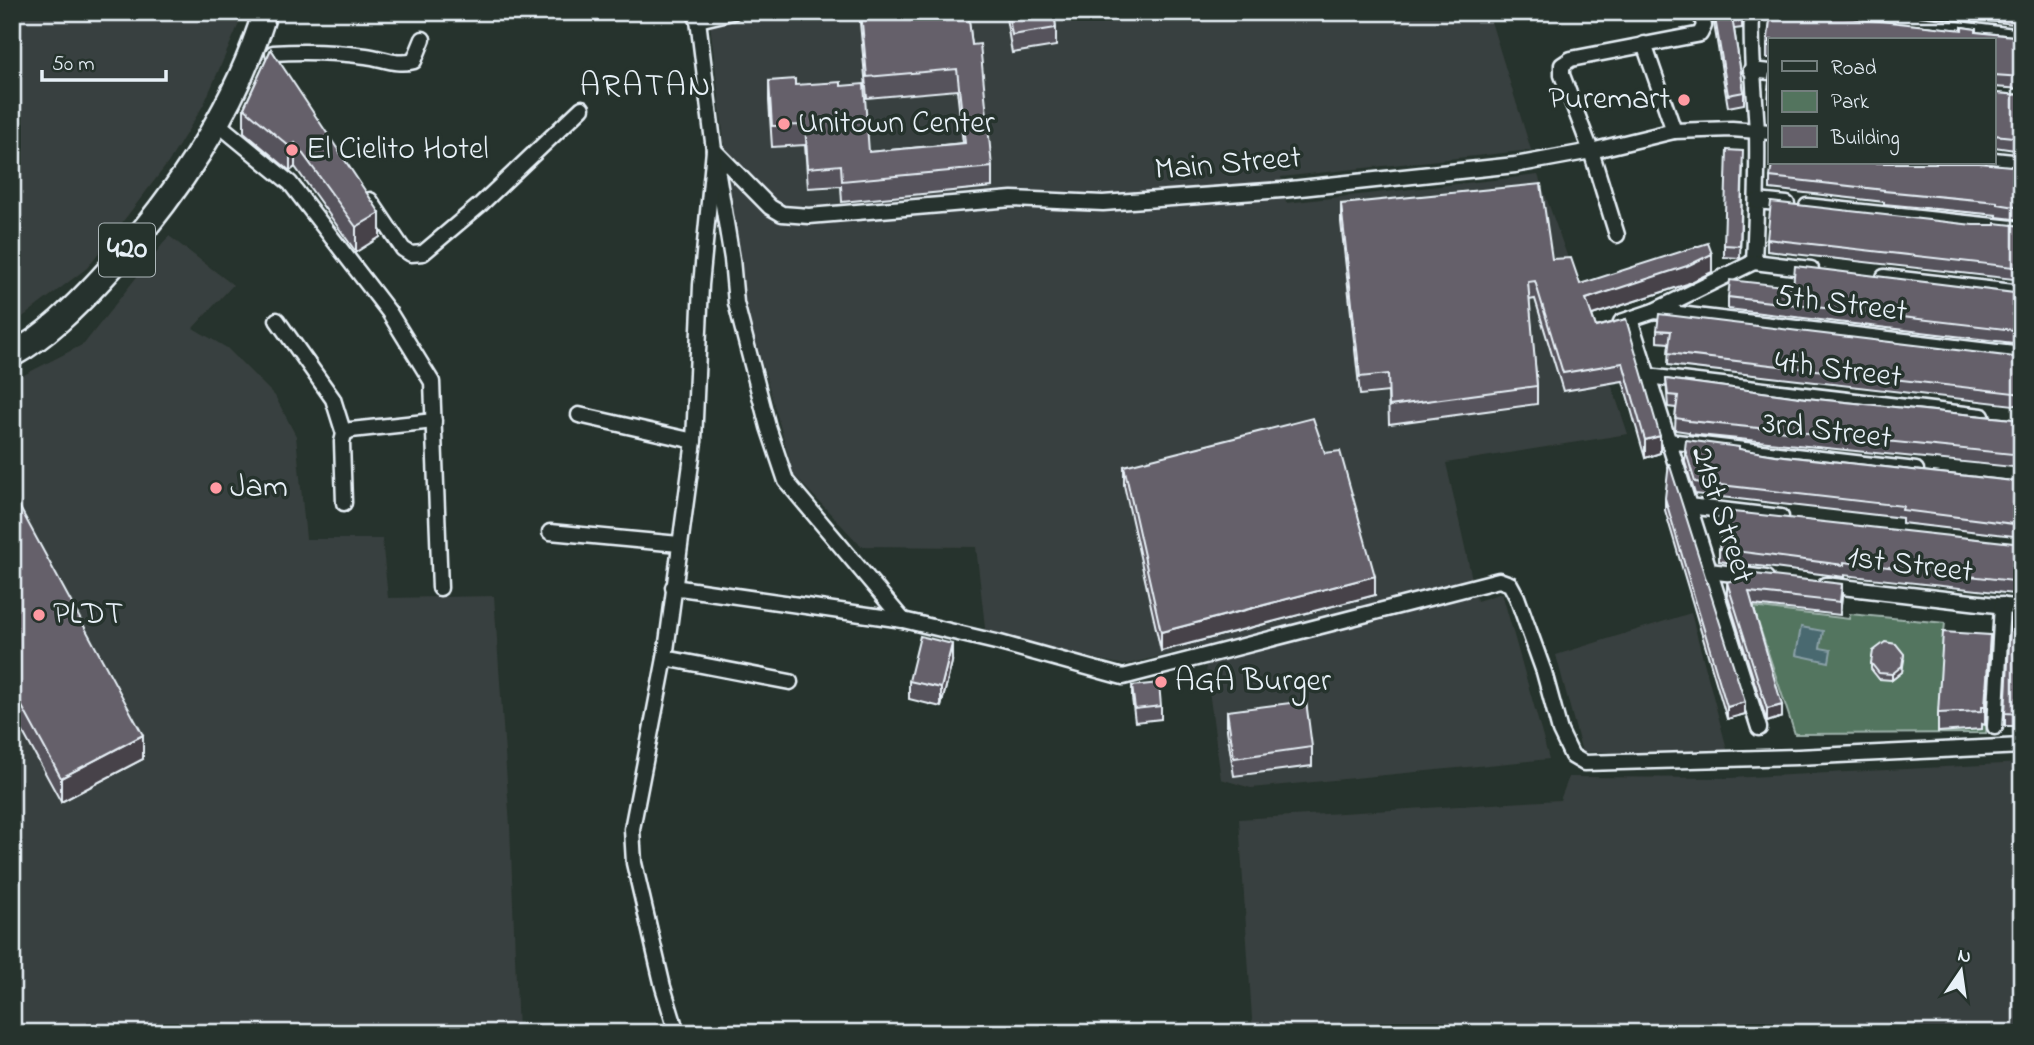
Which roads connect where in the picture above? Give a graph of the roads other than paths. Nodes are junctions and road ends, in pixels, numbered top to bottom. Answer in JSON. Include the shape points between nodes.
{"nodes":[{"id":1,"x":265,"y":12,"type":"edge"},
{"id":2,"x":732,"y":12,"type":"edge"},
{"id":3,"x":1702,"y":12,"type":"edge"},
{"id":4,"x":1752,"y":12,"type":"edge"},
{"id":5,"x":1822,"y":12,"type":"edge"},
{"id":6,"x":695,"y":16,"type":"edge"},
{"id":7,"x":2022,"y":37,"type":"edge"},
{"id":8,"x":423,"y":38,"type":"dead end"},
{"id":9,"x":1644,"y":44,"type":"junction"},
{"id":10,"x":269,"y":54,"type":"junction"},
{"id":11,"x":1751,"y":70,"type":"junction"},
{"id":12,"x":1768,"y":72,"type":"edge"},
{"id":13,"x":582,"y":108,"type":"dead end"},
{"id":14,"x":217,"y":123,"type":"junction"},
{"id":15,"x":1674,"y":131,"type":"junction"},
{"id":16,"x":1763,"y":131,"type":"edge"},
{"id":17,"x":713,"y":150,"type":"junction"},
{"id":18,"x":1591,"y":151,"type":"junction"},
{"id":19,"x":1996,"y":160,"type":"edge"},
{"id":20,"x":2022,"y":163,"type":"edge"},
{"id":21,"x":365,"y":191,"type":"edge"},
{"id":22,"x":1757,"y":201,"type":"junction"},
{"id":23,"x":2022,"y":229,"type":"edge"},
{"id":24,"x":1617,"y":236,"type":"dead end"},
{"id":25,"x":1754,"y":262,"type":"junction"},
{"id":26,"x":1830,"y":271,"type":"edge"},
{"id":27,"x":1871,"y":276,"type":"edge"},
{"id":28,"x":2022,"y":293,"type":"edge"},
{"id":29,"x":1654,"y":311,"type":"junction"},
{"id":30,"x":1630,"y":319,"type":"junction"},
{"id":31,"x":277,"y":320,"type":"dead end"},
{"id":32,"x":1611,"y":325,"type":"edge"},
{"id":33,"x":12,"y":355,"type":"edge"},
{"id":34,"x":2022,"y":355,"type":"edge"},
{"id":35,"x":1647,"y":376,"type":"junction"},
{"id":36,"x":579,"y":415,"type":"dead end"},
{"id":37,"x":1994,"y":417,"type":"edge"},
{"id":38,"x":434,"y":421,"type":"junction"},
{"id":39,"x":345,"y":434,"type":"junction"},
{"id":40,"x":694,"y":441,"type":"junction"},
{"id":41,"x":1668,"y":441,"type":"junction"},
{"id":42,"x":1926,"y":471,"type":"edge"},
{"id":43,"x":344,"y":503,"type":"dead end"},
{"id":44,"x":1688,"y":506,"type":"junction"},
{"id":45,"x":1795,"y":519,"type":"edge"},
{"id":46,"x":550,"y":532,"type":"dead end"},
{"id":47,"x":679,"y":544,"type":"junction"},
{"id":48,"x":1709,"y":571,"type":"junction"},
{"id":49,"x":1777,"y":579,"type":"edge"},
{"id":50,"x":1804,"y":582,"type":"edge"},
{"id":51,"x":673,"y":587,"type":"junction"},
{"id":52,"x":440,"y":588,"type":"dead end"},
{"id":53,"x":2002,"y":606,"type":"junction"},
{"id":54,"x":2022,"y":608,"type":"edge"},
{"id":55,"x":903,"y":620,"type":"junction"},
{"id":56,"x":665,"y":658,"type":"junction"},
{"id":57,"x":790,"y":682,"type":"dead end"},
{"id":58,"x":1996,"y":727,"type":"dead end"},
{"id":59,"x":1759,"y":728,"type":"dead end"},
{"id":60,"x":2022,"y":746,"type":"edge"},
{"id":61,"x":677,"y":1033,"type":"edge"}],
"edges":[{"from":1,"to":10,"type":"main road","number":"420"},
{"from":2,"to":6,"type":"street"},
{"from":3,"to":9,"type":"street","via":[[1700,34]]},
{"from":4,"to":11,"type":"street"},
{"from":5,"to":7,"type":"street"},
{"from":6,"to":17,"type":"street"},
{"from":8,"to":10,"type":"street","via":[[414,61],[404,64],[337,53]]},
{"from":9,"to":15,"type":"street"},
{"from":9,"to":18,"type":"street","via":[[1571,59],[1562,65]]},
{"from":10,"to":14,"type":"main road","number":"420"},
{"from":11,"to":12,"type":"street"},
{"from":11,"to":16,"type":"street"},
{"from":13,"to":21,"type":"street","via":[[423,253],[402,249]]},
{"from":14,"to":33,"type":"main road","number":"420","via":[[175,188],[113,266],[79,302]]},
{"from":14,"to":38,"type":"street","via":[[290,183],[389,312],[432,382]]},
{"from":15,"to":16,"type":"street","name":"Main Street"},
{"from":15,"to":18,"type":"street","name":"Main Street"},
{"from":16,"to":22,"type":"street"},
{"from":17,"to":18,"type":"street","name":"Main Street","via":[[770,207],[796,216],[1012,199],[1103,204],[1282,190],[1515,165]]},
{"from":17,"to":40,"type":"street"},
{"from":17,"to":55,"type":"street","via":[[736,303],[786,481]]},
{"from":18,"to":24,"type":"street"},
{"from":19,"to":20,"type":"street"},
{"from":22,"to":23,"type":"street"},
{"from":22,"to":25,"type":"street"},
{"from":25,"to":26,"type":"street"},
{"from":25,"to":29,"type":"street"},
{"from":27,"to":28,"type":"street"},
{"from":29,"to":30,"type":"street"},
{"from":29,"to":34,"type":"street","name":"5th Street"},
{"from":30,"to":32,"type":"street"},
{"from":30,"to":35,"type":"street","name":"21st Street"},
{"from":31,"to":39,"type":"street","via":[[333,400]]},
{"from":35,"to":37,"type":"street","name":"4th Street"},
{"from":35,"to":41,"type":"street","name":"21st Street"},
{"from":36,"to":40,"type":"street"},
{"from":38,"to":39,"type":"street"},
{"from":38,"to":52,"type":"street"},
{"from":39,"to":43,"type":"street"},
{"from":40,"to":47,"type":"street"},
{"from":41,"to":42,"type":"street","name":"3rd Street"},
{"from":41,"to":44,"type":"street","name":"21st Street"},
{"from":44,"to":45,"type":"street"},
{"from":44,"to":48,"type":"street","name":"21st Street"},
{"from":46,"to":47,"type":"street"},
{"from":47,"to":51,"type":"street"},
{"from":48,"to":49,"type":"street"},
{"from":48,"to":59,"type":"street","name":"21st Street"},
{"from":50,"to":53,"type":"street","name":"1st Street"},
{"from":51,"to":55,"type":"street"},
{"from":51,"to":56,"type":"street"},
{"from":53,"to":54,"type":"street","name":"1st Street"},
{"from":53,"to":58,"type":"street"},
{"from":55,"to":60,"type":"street","via":[[1123,677],[1499,580],[1510,584],[1517,597],[1560,731],[1572,756],[1584,763]]},
{"from":56,"to":57,"type":"street"},
{"from":56,"to":61,"type":"street","via":[[632,829],[634,863]]}]}
